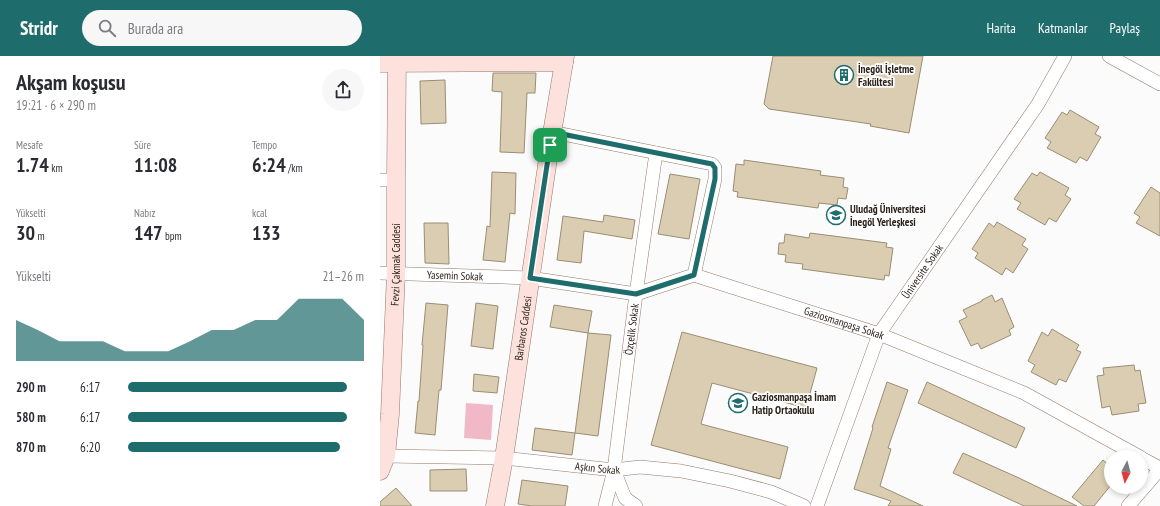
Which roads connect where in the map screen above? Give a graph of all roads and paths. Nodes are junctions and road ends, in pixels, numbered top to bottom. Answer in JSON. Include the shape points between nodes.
{"nodes":[{"id":1,"x":1064,"y":56,"type":"edge"},
{"id":2,"x":1109,"y":56,"type":"edge"},
{"id":3,"x":564,"y":59,"type":"edge"},
{"id":4,"x":392,"y":60,"type":"edge"},
{"id":5,"x":1160,"y":84,"type":"edge"},
{"id":6,"x":552,"y":132,"type":"junction"},
{"id":7,"x":656,"y":153,"type":"junction"},
{"id":8,"x":388,"y":180,"type":"edge"},
{"id":9,"x":388,"y":273,"type":"edge"},
{"id":10,"x":694,"y":275,"type":"junction"},
{"id":11,"x":530,"y":278,"type":"junction"},
{"id":12,"x":636,"y":294,"type":"junction"},
{"id":13,"x":879,"y":334,"type":"junction"},
{"id":14,"x":1127,"y":450,"type":"edge"},
{"id":15,"x":504,"y":458,"type":"junction"},
{"id":16,"x":1148,"y":461,"type":"edge"},
{"id":17,"x":383,"y":464,"type":"edge"},
{"id":18,"x":1160,"y":468,"type":"edge"},
{"id":19,"x":614,"y":470,"type":"junction"},
{"id":20,"x":495,"y":506,"type":"edge"},
{"id":21,"x":605,"y":506,"type":"edge"},
{"id":22,"x":636,"y":506,"type":"edge"},
{"id":23,"x":804,"y":506,"type":"edge"},
{"id":24,"x":817,"y":506,"type":"edge"},
{"id":25,"x":1128,"y":506,"type":"edge"}],
"edges":[{"from":1,"to":13,"type":"street","name":"Üniversite Sokak","via":[[1038,104]]},
{"from":2,"to":5,"type":"street"},
{"from":3,"to":4,"type":"street"},
{"from":3,"to":6,"type":"street","name":"Barbaros Caddesi"},
{"from":4,"to":8,"type":"street","name":"Fevzi Çakmak Caddesi"},
{"from":6,"to":7,"type":"street"},
{"from":6,"to":11,"type":"street","name":"Barbaros Caddesi"},
{"from":7,"to":10,"type":"street","via":[[712,164],[715,168],[715,179]]},
{"from":7,"to":12,"type":"street","name":"Özçelik Sokak"},
{"from":8,"to":9,"type":"street","name":"Fevzi Çakmak Caddesi"},
{"from":9,"to":11,"type":"street","name":"Yasemin Sokak"},
{"from":9,"to":17,"type":"street","name":"Fevzi Çakmak Caddesi","via":[[390,414]]},
{"from":10,"to":12,"type":"street"},
{"from":10,"to":13,"type":"street","name":"Gaziosmanpaşa Sokak"},
{"from":11,"to":12,"type":"street"},
{"from":11,"to":15,"type":"street","name":"Barbaros Caddesi"},
{"from":12,"to":19,"type":"street","name":"Özçelik Sokak"},
{"from":13,"to":14,"type":"street","name":"Gaziosmanpaşa Sokak","via":[[1024,393]]},
{"from":13,"to":24,"type":"street","name":"Üniversite Sokak"},
{"from":15,"to":17,"type":"street","name":"Aşkın Sokak"},
{"from":15,"to":19,"type":"street","name":"Aşkın Sokak"},
{"from":15,"to":20,"type":"street","name":"Barbaros Caddesi"},
{"from":16,"to":18,"type":"street","name":"Gaziosmanpaşa Sokak"},
{"from":18,"to":25,"type":"street"},
{"from":19,"to":21,"type":"street","name":"Özçelik Sokak"},
{"from":19,"to":22,"type":"street","via":[[625,498]]},
{"from":19,"to":23,"type":"street","name":"Aşkın Sokak","via":[[640,467],[681,471],[772,492]]}]}
